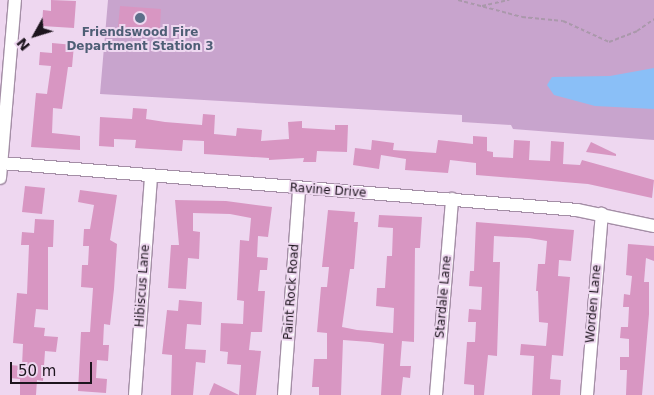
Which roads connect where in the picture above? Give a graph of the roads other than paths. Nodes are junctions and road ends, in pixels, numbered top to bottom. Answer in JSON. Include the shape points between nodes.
{"nodes":[{"id":1,"x":15,"y":0,"type":"edge"},
{"id":2,"x":1,"y":164,"type":"edge"},
{"id":3,"x":0,"y":178,"type":"edge"},
{"id":4,"x":151,"y":178,"type":"junction"},
{"id":5,"x":299,"y":189,"type":"junction"},
{"id":6,"x":452,"y":199,"type":"junction"},
{"id":7,"x":602,"y":214,"type":"junction"},
{"id":8,"x":654,"y":226,"type":"edge"},
{"id":9,"x":135,"y":395,"type":"edge"},
{"id":10,"x":284,"y":395,"type":"edge"},
{"id":11,"x":436,"y":395,"type":"edge"},
{"id":12,"x":587,"y":395,"type":"edge"}],
"edges":[{"from":1,"to":2,"type":"street"},
{"from":2,"to":3,"type":"street"},
{"from":2,"to":4,"type":"street","name":"Ravine Drive"},
{"from":4,"to":5,"type":"street","name":"Ravine Drive"},
{"from":4,"to":9,"type":"street","name":"Hibiscus Lane"},
{"from":5,"to":6,"type":"street","name":"Ravine Drive"},
{"from":5,"to":10,"type":"street","name":"Paint Rock Road"},
{"from":6,"to":7,"type":"street","name":"Ravine Drive"},
{"from":6,"to":11,"type":"street","name":"Stardale Lane"},
{"from":7,"to":8,"type":"street","name":"Ravine Drive"},
{"from":7,"to":12,"type":"street","name":"Worden Lane"}]}
